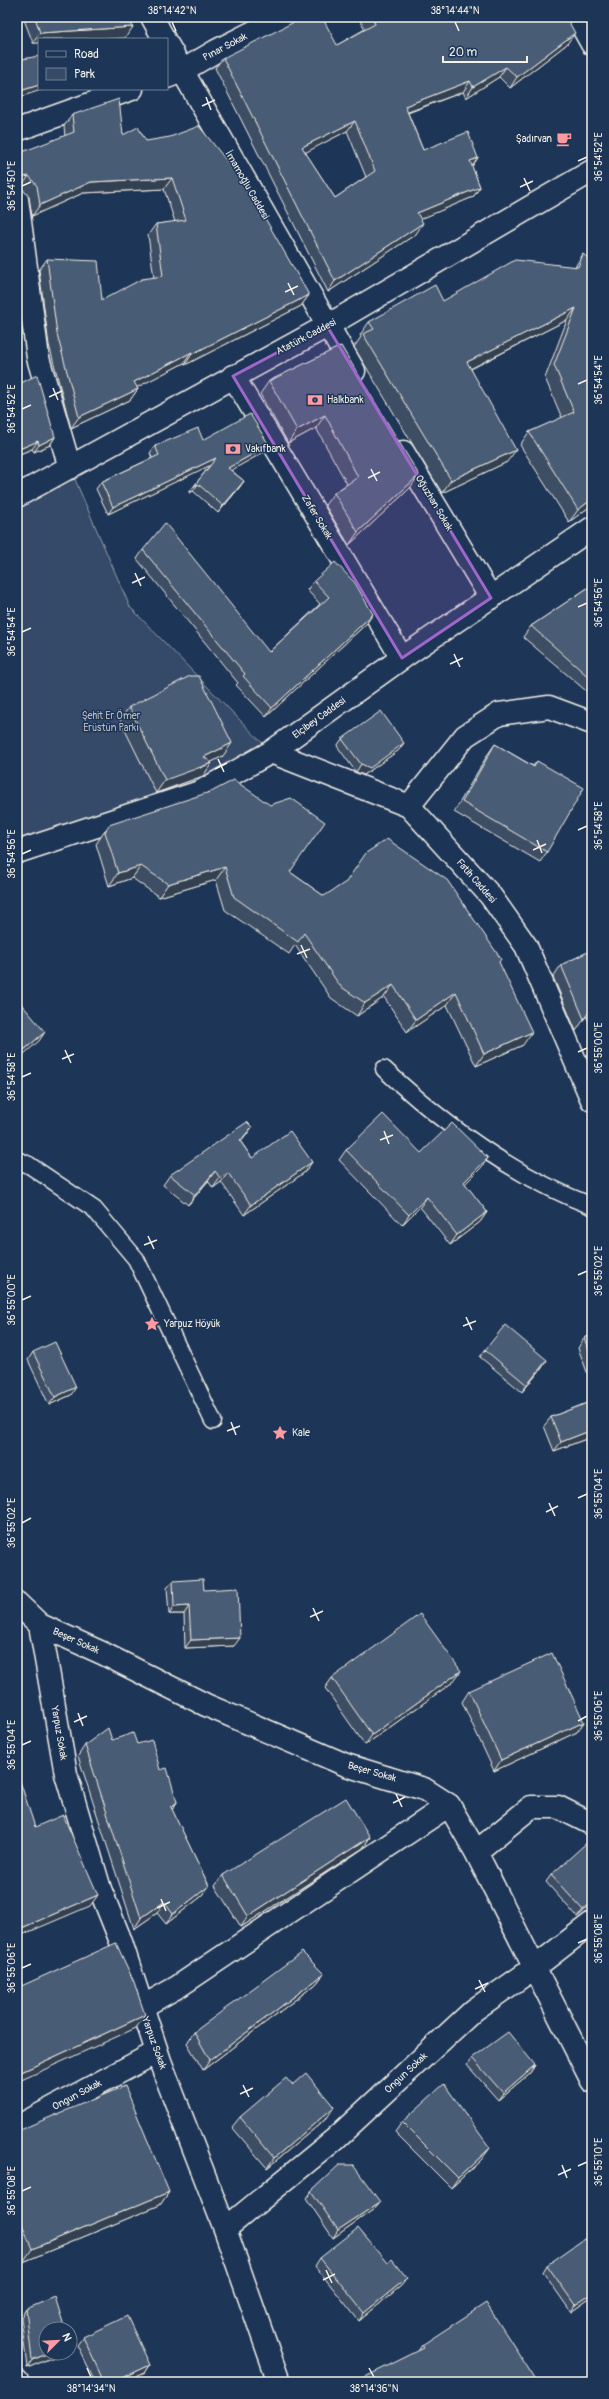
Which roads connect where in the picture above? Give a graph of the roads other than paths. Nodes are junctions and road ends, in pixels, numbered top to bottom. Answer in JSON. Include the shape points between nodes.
{"nodes":[{"id":1,"x":152,"y":17,"type":"edge"},
{"id":2,"x":283,"y":17,"type":"edge"},
{"id":3,"x":577,"y":17,"type":"edge"},
{"id":4,"x":163,"y":38,"type":"edge"},
{"id":5,"x":592,"y":44,"type":"edge"},
{"id":6,"x":168,"y":48,"type":"edge"},
{"id":7,"x":174,"y":74,"type":"edge"},
{"id":8,"x":129,"y":90,"type":"edge"},
{"id":9,"x":17,"y":130,"type":"edge"},
{"id":10,"x":592,"y":171,"type":"edge"},
{"id":11,"x":17,"y":199,"type":"edge"},
{"id":12,"x":327,"y":326,"type":"junction"},
{"id":13,"x":233,"y":376,"type":"junction"},
{"id":14,"x":364,"y":387,"type":"edge"},
{"id":15,"x":393,"y":435,"type":"edge"},
{"id":16,"x":70,"y":468,"type":"junction"},
{"id":17,"x":17,"y":496,"type":"edge"},
{"id":18,"x":592,"y":528,"type":"edge"},
{"id":19,"x":491,"y":598,"type":"junction"},
{"id":20,"x":402,"y":658,"type":"junction"},
{"id":21,"x":592,"y":724,"type":"edge"},
{"id":22,"x":271,"y":752,"type":"junction"},
{"id":23,"x":409,"y":806,"type":"junction"},
{"id":24,"x":17,"y":852,"type":"edge"},
{"id":25,"x":384,"y":1069,"type":"dead end"},
{"id":26,"x":592,"y":1100,"type":"edge"},
{"id":27,"x":17,"y":1160,"type":"edge"},
{"id":28,"x":592,"y":1206,"type":"edge"},
{"id":29,"x":214,"y":1421,"type":"dead end"},
{"id":30,"x":17,"y":1603,"type":"edge"},
{"id":31,"x":40,"y":1625,"type":"junction"},
{"id":32,"x":449,"y":1805,"type":"junction"},
{"id":33,"x":592,"y":1824,"type":"edge"},
{"id":34,"x":476,"y":1852,"type":"junction"},
{"id":35,"x":592,"y":1923,"type":"edge"},
{"id":36,"x":534,"y":1968,"type":"junction"},
{"id":37,"x":142,"y":2007,"type":"junction"},
{"id":38,"x":157,"y":2052,"type":"junction"},
{"id":39,"x":592,"y":2081,"type":"edge"},
{"id":40,"x":17,"y":2128,"type":"edge"},
{"id":41,"x":225,"y":2229,"type":"junction"},
{"id":42,"x":279,"y":2382,"type":"edge"}],
"edges":[{"from":1,"to":4,"type":"street"},
{"from":2,"to":7,"type":"street","name":"Pınar Sokak"},
{"from":3,"to":5,"type":"street"},
{"from":6,"to":7,"type":"street","name":"İmamoğlu Caddesi"},
{"from":7,"to":12,"type":"street","name":"İmamoğlu Caddesi"},
{"from":8,"to":9,"type":"street"},
{"from":10,"to":12,"type":"street","name":"Atatürk Caddesi"},
{"from":11,"to":16,"type":"street","via":[[38,358]]},
{"from":12,"to":13,"type":"street","name":"Atatürk Caddesi"},
{"from":12,"to":14,"type":"street"},
{"from":13,"to":16,"type":"street","name":"Atatürk Caddesi"},
{"from":13,"to":20,"type":"street","name":"Zafer Sokak"},
{"from":15,"to":19,"type":"street","name":"Oğuzhan Sokak"},
{"from":16,"to":17,"type":"street","name":"Atatürk Caddesi"},
{"from":18,"to":19,"type":"street","name":"Elçibey Caddesi"},
{"from":19,"to":20,"type":"street","name":"Elçibey Caddesi"},
{"from":20,"to":22,"type":"street","name":"Elçibey Caddesi"},
{"from":21,"to":23,"type":"street","via":[[549,707],[499,714],[465,736]]},
{"from":22,"to":23,"type":"street","name":"Fatih Caddesi"},
{"from":22,"to":24,"type":"street","name":"Elçibey Caddesi","via":[[200,792]]},
{"from":23,"to":26,"type":"street","name":"Fatih Caddesi","via":[[490,895],[526,946]]},
{"from":25,"to":28,"type":"lane","via":[[416,1099],[488,1152],[550,1189]]},
{"from":27,"to":29,"type":"lane","via":[[29,1165],[94,1209],[136,1259]]},
{"from":30,"to":31,"type":"street","name":"Beşer Sokak"},
{"from":31,"to":32,"type":"street","name":"Beşer Sokak","via":[[276,1736],[346,1765],[424,1789]]},
{"from":31,"to":37,"type":"street","name":"Yarpuz Sokak","via":[[66,1774],[100,1889],[120,1939]]},
{"from":32,"to":34,"type":"street","name":"Beşer Sokak"},
{"from":32,"to":37,"type":"street","via":[[179,1986]]},
{"from":33,"to":34,"type":"street","via":[[558,1807],[531,1806]]},
{"from":34,"to":36,"type":"street","name":"Beşer Sokak"},
{"from":35,"to":36,"type":"street","name":"Ongun Sokak"},
{"from":36,"to":39,"type":"street","name":"Beşer Sokak"},
{"from":36,"to":41,"type":"street","name":"Ongun Sokak","via":[[474,2010],[335,2139]]},
{"from":37,"to":38,"type":"street","name":"Yarpuz Sokak"},
{"from":38,"to":40,"type":"street","name":"Ongun Sokak"},
{"from":38,"to":41,"type":"street","name":"Yarpuz Sokak"},
{"from":41,"to":42,"type":"street","name":"Yarpuz Sokak"}]}
